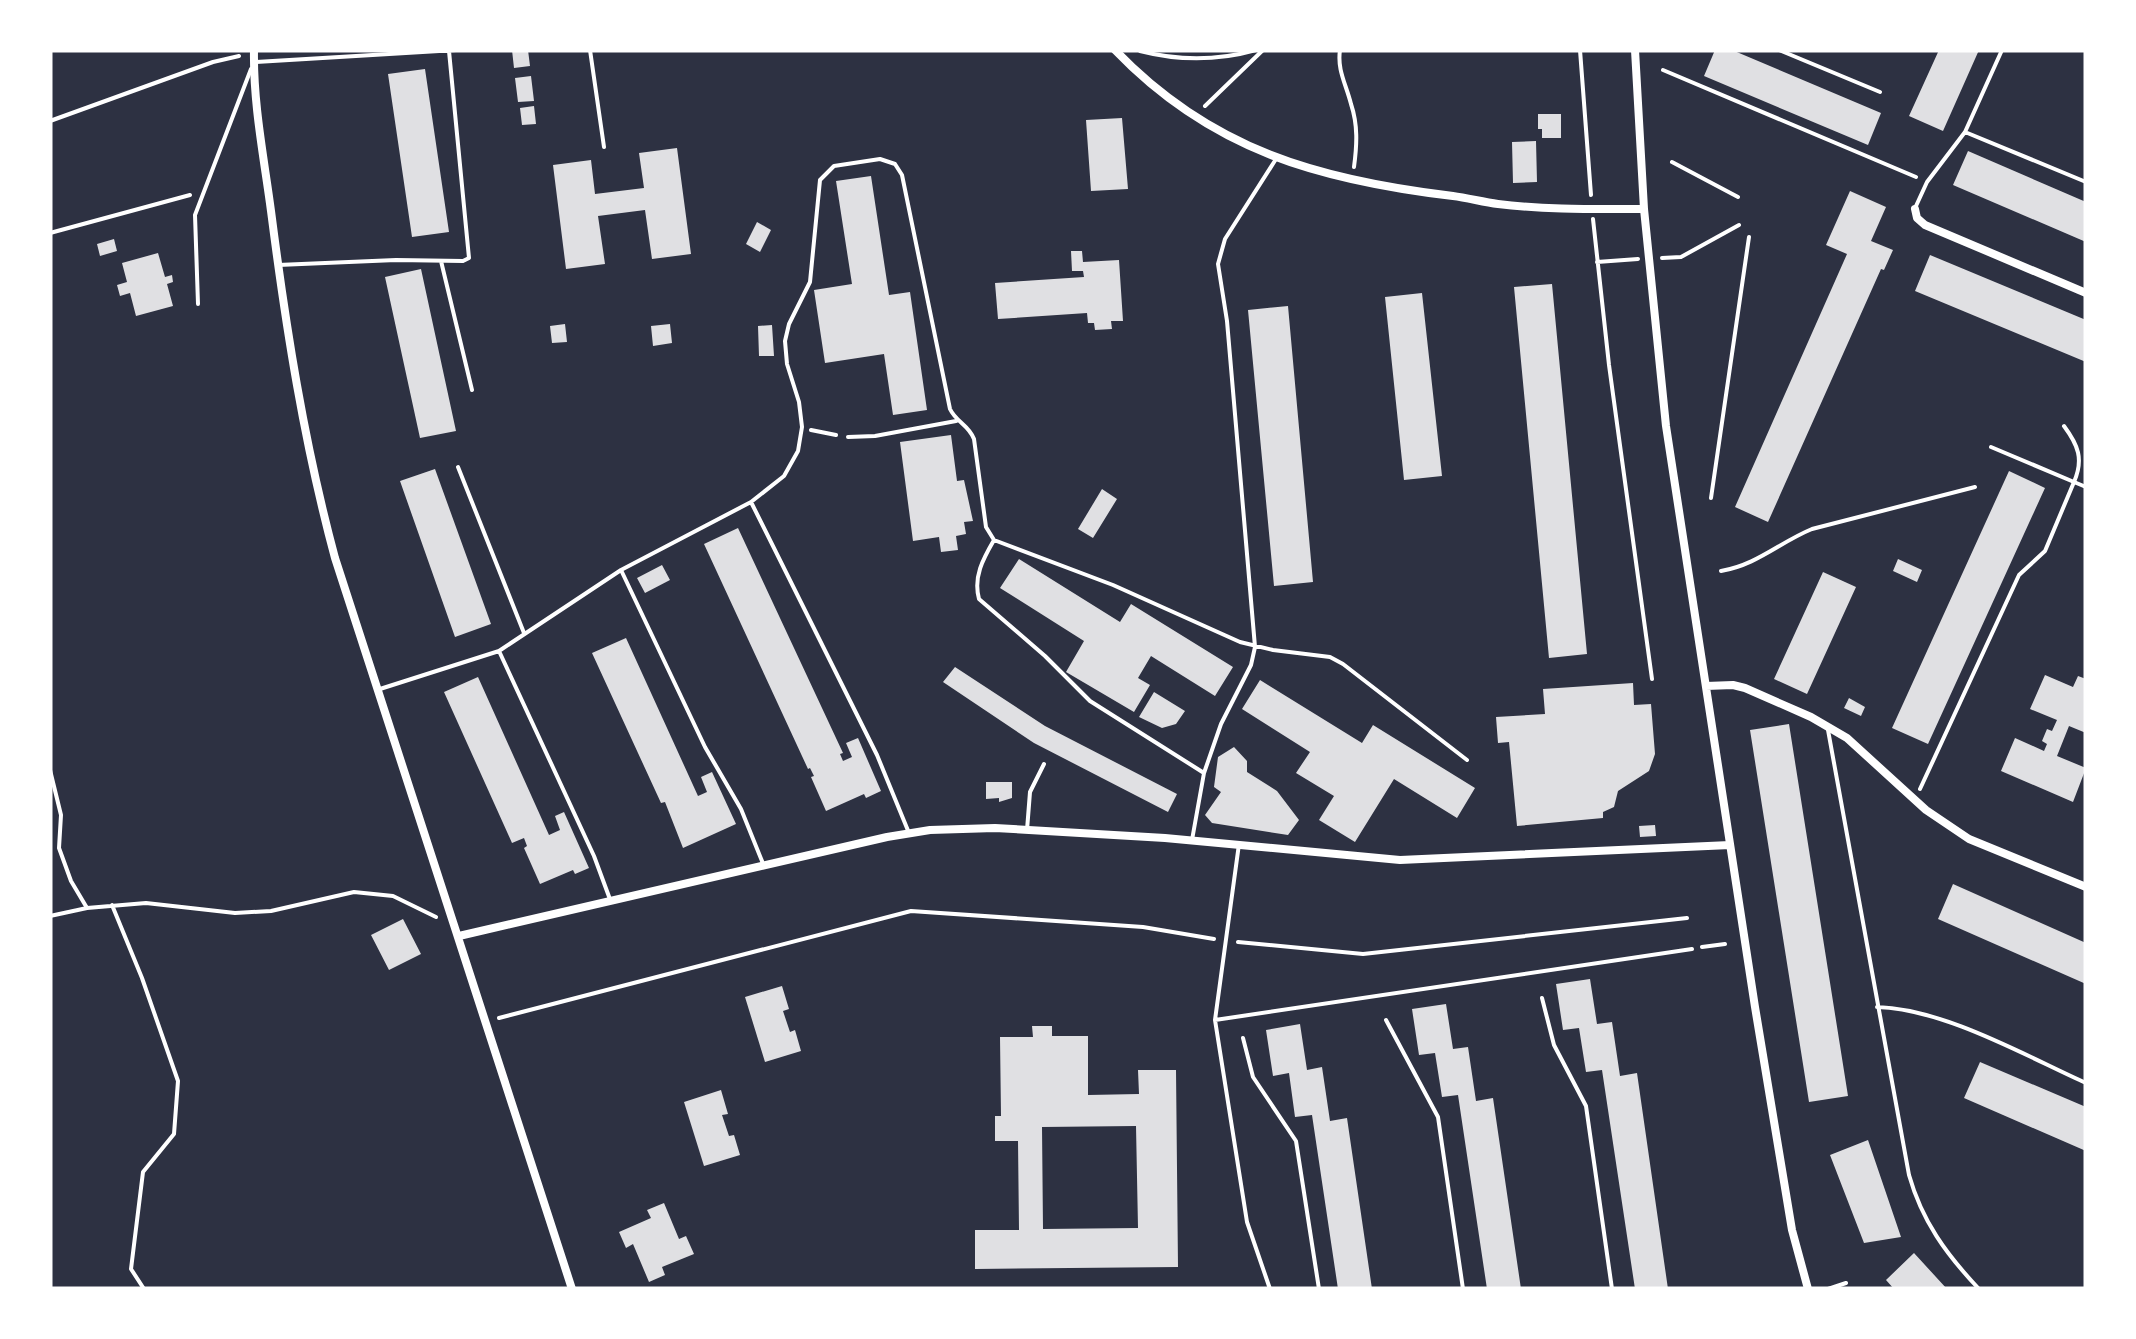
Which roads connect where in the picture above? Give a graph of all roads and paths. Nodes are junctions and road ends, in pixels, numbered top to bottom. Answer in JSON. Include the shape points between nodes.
{"nodes":[{"id":1,"x":453,"y":50,"type":"edge"},
{"id":2,"x":590,"y":50,"type":"edge"},
{"id":3,"x":1115,"y":50,"type":"edge"},
{"id":4,"x":1260,"y":50,"type":"edge"},
{"id":5,"x":1340,"y":50,"type":"edge"},
{"id":6,"x":1580,"y":50,"type":"edge"},
{"id":7,"x":1635,"y":50,"type":"edge"},
{"id":8,"x":1779,"y":50,"type":"edge"},
{"id":9,"x":2002,"y":50,"type":"edge"},
{"id":10,"x":1140,"y":51,"type":"edge"},
{"id":11,"x":254,"y":56,"type":"edge"},
{"id":12,"x":1663,"y":70,"type":"dead end"},
{"id":13,"x":1880,"y":92,"type":"dead end"},
{"id":14,"x":1195,"y":118,"type":"junction"},
{"id":15,"x":50,"y":121,"type":"edge"},
{"id":16,"x":1965,"y":132,"type":"junction"},
{"id":17,"x":604,"y":147,"type":"dead end"},
{"id":18,"x":1276,"y":159,"type":"junction"},
{"id":19,"x":1672,"y":162,"type":"dead end"},
{"id":20,"x":1354,"y":168,"type":"dead end"},
{"id":21,"x":1927,"y":182,"type":"junction"},
{"id":22,"x":2086,"y":182,"type":"edge"},
{"id":23,"x":205,"y":191,"type":"junction"},
{"id":24,"x":1738,"y":198,"type":"dead end"},
{"id":25,"x":1592,"y":209,"type":"junction"},
{"id":26,"x":1644,"y":209,"type":"junction"},
{"id":27,"x":1915,"y":209,"type":"joint"},
{"id":28,"x":1739,"y":225,"type":"dead end"},
{"id":29,"x":50,"y":233,"type":"edge"},
{"id":30,"x":1749,"y":238,"type":"dead end"},
{"id":31,"x":1649,"y":258,"type":"junction"},
{"id":32,"x":441,"y":260,"type":"junction"},
{"id":33,"x":1598,"y":262,"type":"junction"},
{"id":34,"x":278,"y":265,"type":"junction"},
{"id":35,"x":2086,"y":292,"type":"edge"},
{"id":36,"x":198,"y":304,"type":"dead end"},
{"id":37,"x":472,"y":390,"type":"dead end"},
{"id":38,"x":958,"y":421,"type":"junction"},
{"id":39,"x":802,"y":426,"type":"junction"},
{"id":40,"x":2064,"y":426,"type":"dead end"},
{"id":41,"x":848,"y":437,"type":"joint"},
{"id":42,"x":1991,"y":447,"type":"dead end"},
{"id":43,"x":458,"y":467,"type":"dead end"},
{"id":44,"x":2074,"y":482,"type":"junction"},
{"id":45,"x":1974,"y":487,"type":"dead end"},
{"id":46,"x":2086,"y":487,"type":"edge"},
{"id":47,"x":1712,"y":498,"type":"dead end"},
{"id":48,"x":751,"y":502,"type":"junction"},
{"id":49,"x":994,"y":540,"type":"junction"},
{"id":50,"x":620,"y":570,"type":"junction"},
{"id":51,"x":1721,"y":571,"type":"dead end"},
{"id":52,"x":524,"y":633,"type":"junction"},
{"id":53,"x":1255,"y":647,"type":"junction"},
{"id":54,"x":499,"y":651,"type":"junction"},
{"id":55,"x":1652,"y":678,"type":"dead end"},
{"id":56,"x":1706,"y":686,"type":"junction"},
{"id":57,"x":378,"y":690,"type":"junction"},
{"id":58,"x":1827,"y":726,"type":"junction"},
{"id":59,"x":1467,"y":760,"type":"dead end"},
{"id":60,"x":1044,"y":764,"type":"dead end"},
{"id":61,"x":50,"y":770,"type":"edge"},
{"id":62,"x":1204,"y":773,"type":"junction"},
{"id":63,"x":1920,"y":789,"type":"dead end"},
{"id":64,"x":1026,"y":830,"type":"junction"},
{"id":65,"x":910,"y":833,"type":"junction"},
{"id":66,"x":1192,"y":840,"type":"junction"},
{"id":67,"x":1239,"y":844,"type":"junction"},
{"id":68,"x":1730,"y":845,"type":"junction"},
{"id":69,"x":764,"y":866,"type":"junction"},
{"id":70,"x":2086,"y":887,"type":"edge"},
{"id":71,"x":612,"y":902,"type":"junction"},
{"id":72,"x":112,"y":906,"type":"junction"},
{"id":73,"x":87,"y":908,"type":"junction"},
{"id":74,"x":50,"y":916,"type":"edge"},
{"id":75,"x":1687,"y":918,"type":"dead end"},
{"id":76,"x":453,"y":920,"type":"junction"},
{"id":77,"x":459,"y":936,"type":"junction"},
{"id":78,"x":1225,"y":941,"type":"junction"},
{"id":79,"x":1725,"y":944,"type":"dead end"},
{"id":80,"x":1692,"y":949,"type":"joint"},
{"id":81,"x":1542,"y":998,"type":"dead end"},
{"id":82,"x":1877,"y":1007,"type":"junction"},
{"id":83,"x":1215,"y":1020,"type":"junction"},
{"id":84,"x":1386,"y":1020,"type":"dead end"},
{"id":85,"x":485,"y":1022,"type":"junction"},
{"id":86,"x":1243,"y":1038,"type":"dead end"},
{"id":87,"x":2086,"y":1082,"type":"edge"},
{"id":88,"x":1846,"y":1282,"type":"dead end"},
{"id":89,"x":144,"y":1289,"type":"edge"},
{"id":90,"x":572,"y":1289,"type":"edge"},
{"id":91,"x":1270,"y":1289,"type":"edge"},
{"id":92,"x":1319,"y":1289,"type":"edge"},
{"id":93,"x":1463,"y":1289,"type":"edge"},
{"id":94,"x":1612,"y":1289,"type":"edge"},
{"id":95,"x":1808,"y":1289,"type":"edge"},
{"id":96,"x":1828,"y":1289,"type":"edge"},
{"id":97,"x":1979,"y":1289,"type":"edge"}],
"edges":[{"from":1,"to":11,"type":"lane"},
{"from":1,"to":32,"type":"lane","via":[[470,254],[467,260]]},
{"from":2,"to":17,"type":"lane"},
{"from":3,"to":14,"type":"street"},
{"from":4,"to":10,"type":"path","via":[[1192,59]]},
{"from":4,"to":14,"type":"path"},
{"from":5,"to":20,"type":"path","via":[[1338,68],[1356,123]]},
{"from":6,"to":25,"type":"path"},
{"from":7,"to":26,"type":"street"},
{"from":8,"to":13,"type":"lane"},
{"from":9,"to":16,"type":"lane"},
{"from":11,"to":15,"type":"path","via":[[213,62]]},
{"from":11,"to":23,"type":"lane"},
{"from":11,"to":34,"type":"street"},
{"from":12,"to":21,"type":"path"},
{"from":14,"to":18,"type":"street"},
{"from":16,"to":21,"type":"lane"},
{"from":16,"to":22,"type":"lane"},
{"from":18,"to":25,"type":"street","via":[[1352,182],[1497,204]]},
{"from":18,"to":53,"type":"lane","via":[[1225,239],[1218,264]]},
{"from":19,"to":24,"type":"path"},
{"from":21,"to":27,"type":"lane"},
{"from":23,"to":29,"type":"path"},
{"from":23,"to":36,"type":"lane","via":[[195,215]]},
{"from":25,"to":26,"type":"street"},
{"from":25,"to":33,"type":"path"},
{"from":26,"to":31,"type":"street"},
{"from":27,"to":35,"type":"street","via":[[1925,225]]},
{"from":28,"to":31,"type":"path","via":[[1681,257]]},
{"from":30,"to":47,"type":"path"},
{"from":31,"to":33,"type":"path"},
{"from":31,"to":56,"type":"street","via":[[1666,426]]},
{"from":32,"to":34,"type":"lane"},
{"from":32,"to":37,"type":"lane"},
{"from":33,"to":55,"type":"path"},
{"from":34,"to":57,"type":"street","via":[[310,462]]},
{"from":38,"to":39,"type":"lane","via":[[950,409],[902,175],[880,159],[834,166],[820,180],[810,282],[785,341]]},
{"from":38,"to":41,"type":"lane"},
{"from":38,"to":49,"type":"lane","via":[[974,439],[986,527]]},
{"from":39,"to":41,"type":"path"},
{"from":39,"to":48,"type":"lane","via":[[784,476]]},
{"from":40,"to":44,"type":"path","via":[[2080,456]]},
{"from":42,"to":44,"type":"path"},
{"from":43,"to":52,"type":"lane"},
{"from":44,"to":46,"type":"path"},
{"from":44,"to":63,"type":"path","via":[[2045,551],[2019,575]]},
{"from":45,"to":51,"type":"path","via":[[1812,529],[1758,560]]},
{"from":48,"to":50,"type":"lane"},
{"from":48,"to":65,"type":"lane"},
{"from":49,"to":53,"type":"lane"},
{"from":49,"to":62,"type":"lane","via":[[978,574],[980,599],[1090,701]]},
{"from":50,"to":52,"type":"lane"},
{"from":50,"to":69,"type":"lane"},
{"from":52,"to":54,"type":"lane"},
{"from":53,"to":59,"type":"lane","via":[[1313,653],[1343,664]]},
{"from":53,"to":62,"type":"lane"},
{"from":54,"to":57,"type":"lane"},
{"from":54,"to":71,"type":"lane"},
{"from":56,"to":58,"type":"street","via":[[1745,688]]},
{"from":56,"to":68,"type":"street"},
{"from":57,"to":76,"type":"street"},
{"from":58,"to":70,"type":"street","via":[[1948,827]]},
{"from":58,"to":82,"type":"lane"},
{"from":60,"to":64,"type":"lane","via":[[1030,792]]},
{"from":61,"to":73,"type":"path","via":[[62,814],[59,848]]},
{"from":62,"to":66,"type":"lane"},
{"from":64,"to":65,"type":"street"},
{"from":64,"to":66,"type":"street"},
{"from":65,"to":69,"type":"street"},
{"from":66,"to":67,"type":"street"},
{"from":67,"to":68,"type":"street","via":[[1400,860]]},
{"from":67,"to":78,"type":"lane"},
{"from":68,"to":95,"type":"street","via":[[1792,1230]]},
{"from":69,"to":71,"type":"street"},
{"from":71,"to":77,"type":"street"},
{"from":72,"to":73,"type":"path"},
{"from":72,"to":76,"type":"path","via":[[146,903],[236,914],[354,892],[393,896]]},
{"from":72,"to":89,"type":"path","via":[[178,1081],[174,1134],[143,1172],[131,1269]]},
{"from":73,"to":74,"type":"path"},
{"from":75,"to":78,"type":"path","via":[[1363,954]]},
{"from":76,"to":77,"type":"street"},
{"from":77,"to":85,"type":"street"},
{"from":78,"to":83,"type":"lane"},
{"from":78,"to":85,"type":"path","via":[[1143,927],[910,910]]},
{"from":79,"to":80,"type":"path"},
{"from":80,"to":83,"type":"lane"},
{"from":81,"to":94,"type":"lane","via":[[1554,1044],[1586,1106]]},
{"from":82,"to":87,"type":"lane","via":[[1935,1016]]},
{"from":82,"to":97,"type":"lane","via":[[1918,1207]]},
{"from":83,"to":91,"type":"lane","via":[[1246,1212]]},
{"from":84,"to":93,"type":"lane","via":[[1438,1117]]},
{"from":85,"to":90,"type":"street"},
{"from":86,"to":92,"type":"lane","via":[[1253,1077],[1296,1140]]},
{"from":88,"to":96,"type":"path"}]}
